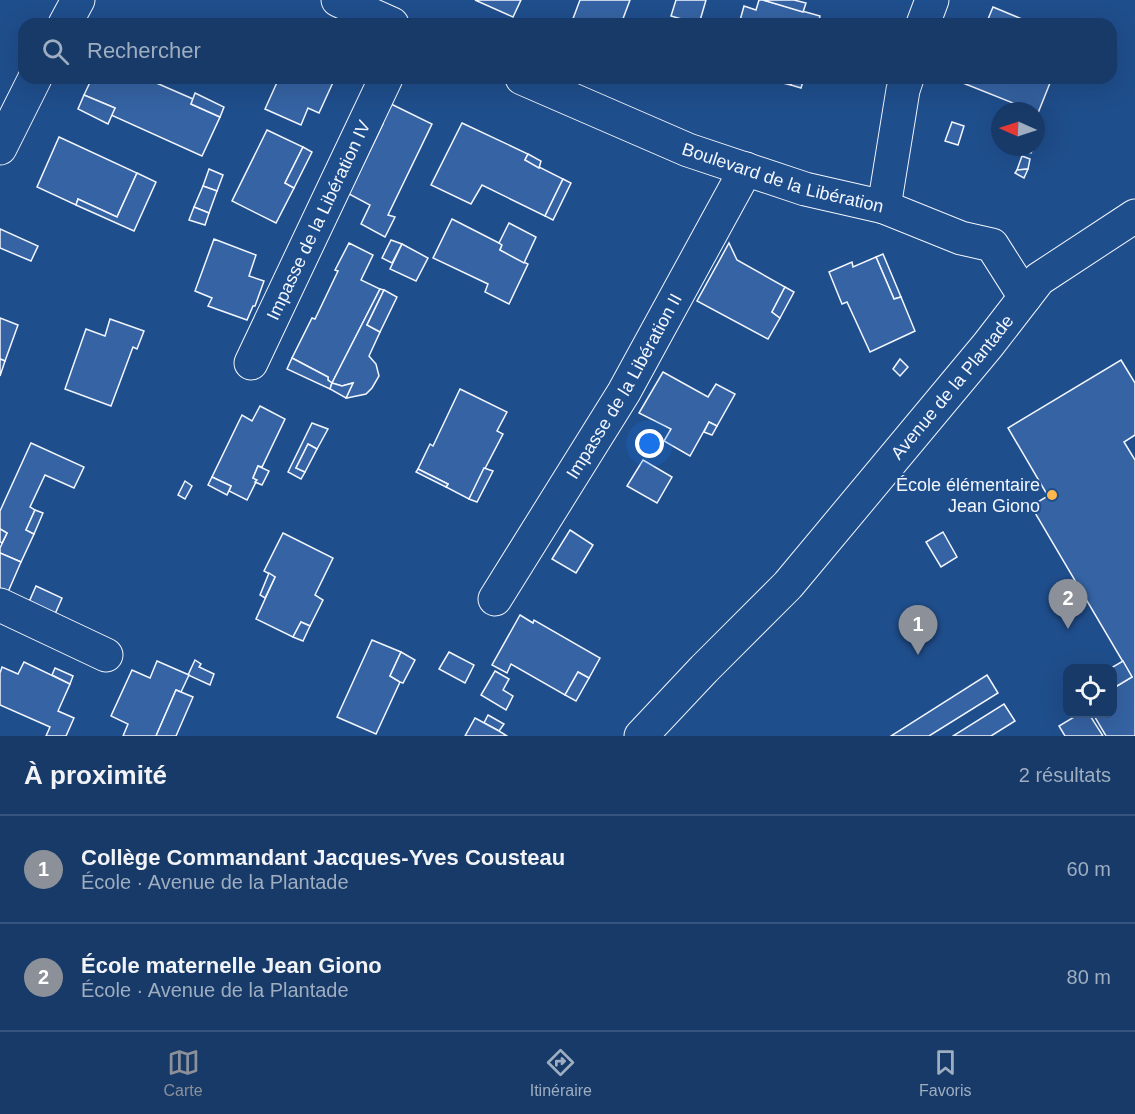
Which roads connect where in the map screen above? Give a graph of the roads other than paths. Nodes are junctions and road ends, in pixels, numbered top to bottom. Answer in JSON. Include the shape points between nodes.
{"nodes":[{"id":1,"x":78,"y":0,"type":"edge"},
{"id":2,"x":338,"y":0,"type":"edge"},
{"id":3,"x":932,"y":0,"type":"edge"},
{"id":4,"x":68,"y":18,"type":"edge"},
{"id":5,"x":378,"y":18,"type":"edge"},
{"id":6,"x":925,"y":18,"type":"edge"},
{"id":7,"x":32,"y":84,"type":"edge"},
{"id":8,"x":383,"y":84,"type":"edge"},
{"id":9,"x":536,"y":84,"type":"edge"},
{"id":10,"x":905,"y":84,"type":"edge"},
{"id":11,"x":0,"y":148,"type":"edge"},
{"id":12,"x":746,"y":169,"type":"junction"},
{"id":13,"x":884,"y":207,"type":"junction"},
{"id":14,"x":1135,"y":216,"type":"edge"},
{"id":15,"x":1025,"y":297,"type":"junction"},
{"id":16,"x":250,"y":363,"type":"dead end"},
{"id":17,"x":495,"y":599,"type":"dead end"},
{"id":18,"x":0,"y":604,"type":"edge"},
{"id":19,"x":106,"y":655,"type":"dead end"},
{"id":20,"x":641,"y":736,"type":"edge"}],
"edges":[{"from":1,"to":4,"type":"street"},
{"from":2,"to":5,"type":"street"},
{"from":3,"to":6,"type":"street"},
{"from":7,"to":11,"type":"street"},
{"from":8,"to":16,"type":"street","name":"Impasse de la Libération IV"},
{"from":9,"to":12,"type":"street","name":"Boulevard de la Libération","via":[[688,150]]},
{"from":10,"to":13,"type":"street"},
{"from":12,"to":13,"type":"street","name":"Boulevard de la Libération","via":[[805,189]]},
{"from":12,"to":17,"type":"street","name":"Impasse de la Libération II","via":[[624,392]]},
{"from":13,"to":15,"type":"street","name":"Boulevard de la Libération","via":[[961,238],[992,245]]},
{"from":14,"to":15,"type":"street","name":"Avenue de la Plantade","via":[[1039,279]]},
{"from":15,"to":20,"type":"street","name":"Avenue de la Plantade","via":[[788,585]]},
{"from":18,"to":19,"type":"street"}]}
